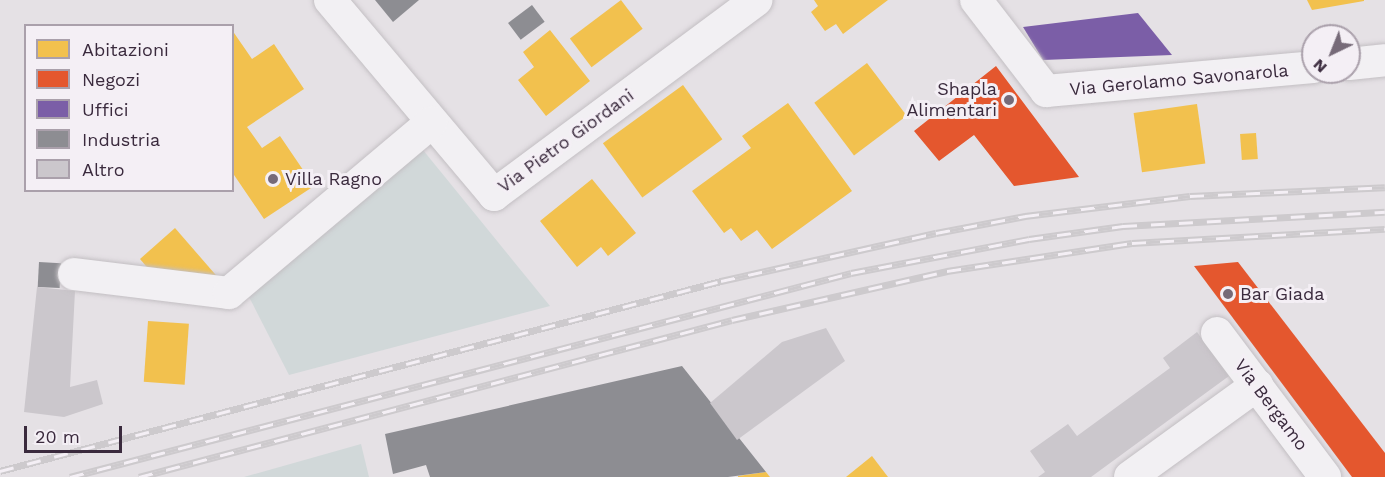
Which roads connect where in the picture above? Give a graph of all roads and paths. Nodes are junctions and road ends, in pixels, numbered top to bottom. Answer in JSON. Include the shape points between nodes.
{"nodes":[{"id":1,"x":330,"y":0,"type":"edge"},
{"id":2,"x":757,"y":0,"type":"edge"},
{"id":3,"x":976,"y":0,"type":"edge"},
{"id":4,"x":1385,"y":60,"type":"edge"},
{"id":5,"x":1361,"y":63,"type":"edge"},
{"id":6,"x":1301,"y":68,"type":"edge"},
{"id":7,"x":432,"y":122,"type":"junction"},
{"id":8,"x":74,"y":274,"type":"dead end"},
{"id":9,"x":1218,"y":333,"type":"dead end"},
{"id":10,"x":1257,"y":385,"type":"junction"},
{"id":11,"x":1130,"y":477,"type":"edge"},
{"id":12,"x":1326,"y":477,"type":"edge"}],
"edges":[{"from":1,"to":7,"type":"street","name":"Via Pietro Giordani"},
{"from":2,"to":7,"type":"street","name":"Via Pietro Giordani","via":[[494,195]]},
{"from":3,"to":6,"type":"street","name":"Via Gerolamo Savonarola","via":[[1046,91]]},
{"from":4,"to":5,"type":"street"},
{"from":7,"to":8,"type":"street","via":[[229,293]]},
{"from":9,"to":10,"type":"street","name":"Via Bergamo"},
{"from":10,"to":11,"type":"street"},
{"from":10,"to":12,"type":"street","name":"Via Bergamo"}]}
